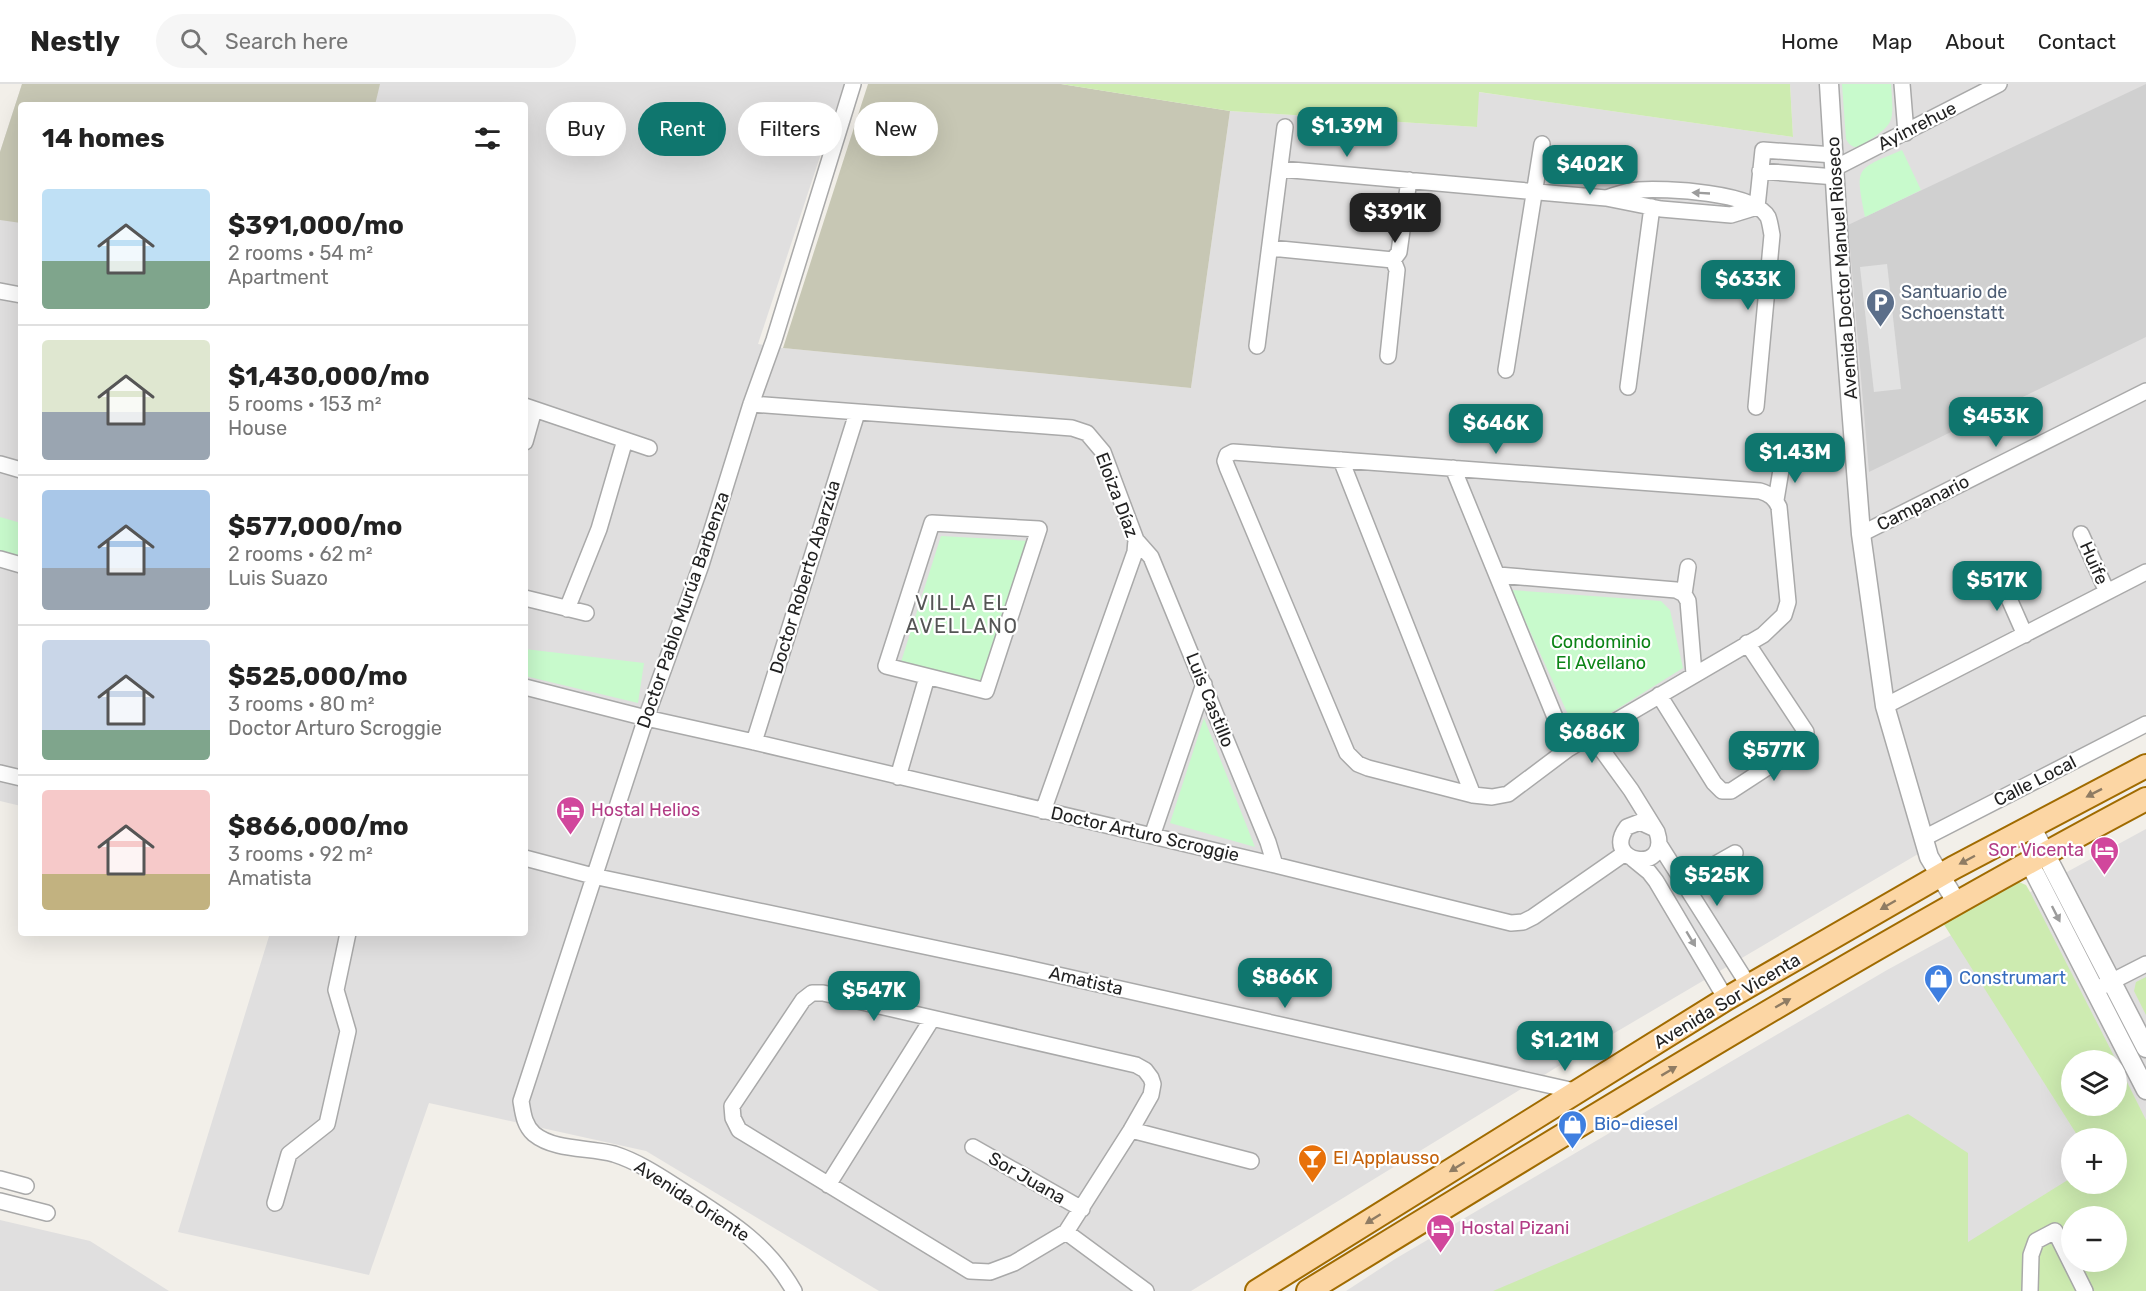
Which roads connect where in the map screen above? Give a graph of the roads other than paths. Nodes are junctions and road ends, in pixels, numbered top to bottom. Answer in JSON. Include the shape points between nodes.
{"nodes":[{"id":1,"x":853,"y":84,"type":"edge"},
{"id":2,"x":1829,"y":84,"type":"edge"},
{"id":3,"x":1902,"y":84,"type":"edge"},
{"id":4,"x":1999,"y":84,"type":"edge"},
{"id":5,"x":1285,"y":128,"type":"dead end"},
{"id":6,"x":1906,"y":133,"type":"junction"},
{"id":7,"x":1542,"y":144,"type":"dead end"},
{"id":8,"x":1835,"y":167,"type":"junction"},
{"id":9,"x":1281,"y":169,"type":"junction"},
{"id":10,"x":1760,"y":171,"type":"junction"},
{"id":11,"x":1409,"y":180,"type":"junction"},
{"id":12,"x":1534,"y":192,"type":"junction"},
{"id":13,"x":1606,"y":198,"type":"junction"},
{"id":14,"x":1652,"y":207,"type":"junction"},
{"id":15,"x":1757,"y":207,"type":"junction"},
{"id":16,"x":1270,"y":248,"type":"junction"},
{"id":17,"x":1393,"y":260,"type":"junction"},
{"id":18,"x":0,"y":291,"type":"edge"},
{"id":19,"x":18,"y":294,"type":"edge"},
{"id":20,"x":1257,"y":346,"type":"dead end"},
{"id":21,"x":1388,"y":356,"type":"dead end"},
{"id":22,"x":1506,"y":370,"type":"dead end"},
{"id":23,"x":1628,"y":387,"type":"dead end"},
{"id":24,"x":2146,"y":391,"type":"edge"},
{"id":25,"x":751,"y":404,"type":"junction"},
{"id":26,"x":1756,"y":407,"type":"dead end"},
{"id":27,"x":529,"y":408,"type":"edge"},
{"id":28,"x":857,"y":413,"type":"junction"},
{"id":29,"x":625,"y":440,"type":"junction"},
{"id":30,"x":649,"y":448,"type":"dead end"},
{"id":31,"x":1341,"y":460,"type":"junction"},
{"id":32,"x":0,"y":464,"type":"edge"},
{"id":33,"x":1782,"y":464,"type":"dead end"},
{"id":34,"x":1453,"y":468,"type":"junction"},
{"id":35,"x":18,"y":470,"type":"edge"},
{"id":36,"x":1776,"y":500,"type":"junction"},
{"id":37,"x":1861,"y":534,"type":"junction"},
{"id":38,"x":2081,"y":534,"type":"dead end"},
{"id":39,"x":1136,"y":540,"type":"junction"},
{"id":40,"x":0,"y":560,"type":"edge"},
{"id":41,"x":18,"y":564,"type":"edge"},
{"id":42,"x":1688,"y":567,"type":"dead end"},
{"id":43,"x":2146,"y":572,"type":"edge"},
{"id":44,"x":1498,"y":575,"type":"junction"},
{"id":45,"x":1999,"y":576,"type":"dead end"},
{"id":46,"x":2107,"y":592,"type":"junction"},
{"id":47,"x":1684,"y":594,"type":"junction"},
{"id":48,"x":528,"y":599,"type":"edge"},
{"id":49,"x":567,"y":609,"type":"junction"},
{"id":50,"x":585,"y":613,"type":"dead end"},
{"id":51,"x":2025,"y":634,"type":"junction"},
{"id":52,"x":1747,"y":643,"type":"junction"},
{"id":53,"x":1695,"y":674,"type":"junction"},
{"id":54,"x":927,"y":677,"type":"junction"},
{"id":55,"x":1204,"y":684,"type":"junction"},
{"id":56,"x":528,"y":688,"type":"edge"},
{"id":57,"x":1659,"y":695,"type":"junction"},
{"id":58,"x":1885,"y":706,"type":"junction"},
{"id":59,"x":646,"y":718,"type":"junction"},
{"id":60,"x":2146,"y":723,"type":"edge"},
{"id":61,"x":1591,"y":735,"type":"junction"},
{"id":62,"x":754,"y":742,"type":"junction"},
{"id":63,"x":1568,"y":749,"type":"junction"},
{"id":64,"x":2146,"y":766,"type":"edge"},
{"id":65,"x":0,"y":773,"type":"edge"},
{"id":66,"x":18,"y":777,"type":"edge"},
{"id":67,"x":898,"y":777,"type":"junction"},
{"id":68,"x":1631,"y":790,"type":"junction"},
{"id":69,"x":1473,"y":795,"type":"junction"},
{"id":70,"x":2146,"y":799,"type":"edge"},
{"id":71,"x":1043,"y":811,"type":"junction"},
{"id":72,"x":2031,"y":826,"type":"junction"},
{"id":73,"x":1627,"y":827,"type":"junction"},
{"id":74,"x":1653,"y":828,"type":"junction"},
{"id":75,"x":1152,"y":836,"type":"junction"},
{"id":76,"x":1924,"y":838,"type":"junction"},
{"id":77,"x":1659,"y":844,"type":"junction"},
{"id":78,"x":1735,"y":853,"type":"dead end"},
{"id":79,"x":1629,"y":856,"type":"junction"},
{"id":80,"x":2037,"y":857,"type":"junction"},
{"id":81,"x":528,"y":859,"type":"edge"},
{"id":82,"x":1275,"y":865,"type":"junction"},
{"id":83,"x":593,"y":876,"type":"junction"},
{"id":84,"x":1939,"y":876,"type":"junction"},
{"id":85,"x":1682,"y":883,"type":"junction"},
{"id":86,"x":1957,"y":903,"type":"junction"},
{"id":87,"x":347,"y":936,"type":"edge"},
{"id":88,"x":2146,"y":964,"type":"edge"},
{"id":89,"x":1749,"y":986,"type":"junction"},
{"id":90,"x":2103,"y":986,"type":"junction"},
{"id":91,"x":1726,"y":999,"type":"junction"},
{"id":92,"x":932,"y":1019,"type":"junction"},
{"id":93,"x":1733,"y":1032,"type":"junction"},
{"id":94,"x":2146,"y":1048,"type":"edge"},
{"id":95,"x":2146,"y":1090,"type":"edge"},
{"id":96,"x":1578,"y":1092,"type":"junction"},
{"id":97,"x":1524,"y":1124,"type":"junction"},
{"id":98,"x":1131,"y":1130,"type":"junction"},
{"id":99,"x":535,"y":1134,"type":"joint"},
{"id":100,"x":973,"y":1147,"type":"dead end"},
{"id":101,"x":1251,"y":1161,"type":"dead end"},
{"id":102,"x":1505,"y":1169,"type":"junction"},
{"id":103,"x":0,"y":1179,"type":"edge"},
{"id":104,"x":828,"y":1185,"type":"junction"},
{"id":105,"x":26,"y":1186,"type":"dead end"},
{"id":106,"x":0,"y":1201,"type":"edge"},
{"id":107,"x":275,"y":1203,"type":"dead end"},
{"id":108,"x":1082,"y":1209,"type":"junction"},
{"id":109,"x":47,"y":1213,"type":"dead end"},
{"id":110,"x":1066,"y":1232,"type":"junction"},
{"id":111,"x":794,"y":1291,"type":"edge"},
{"id":112,"x":1146,"y":1291,"type":"edge"},
{"id":113,"x":1257,"y":1291,"type":"edge"},
{"id":114,"x":1308,"y":1291,"type":"edge"},
{"id":115,"x":2030,"y":1291,"type":"edge"},
{"id":116,"x":2085,"y":1291,"type":"edge"}],
"edges":[{"from":1,"to":25,"type":"street","name":"Doctor Pablo Murúa Barbenza"},
{"from":2,"to":8,"type":"street","name":"Avenida Doctor Manuel Rioseco"},
{"from":3,"to":6,"type":"street"},
{"from":4,"to":6,"type":"street","name":"Ayinrehue"},
{"from":5,"to":9,"type":"street"},
{"from":6,"to":8,"type":"street","name":"Ayinrehue"},
{"from":7,"to":12,"type":"street"},
{"from":8,"to":10,"type":"street"},
{"from":8,"to":10,"type":"street","via":[[1763,150]]},
{"from":8,"to":37,"type":"street","name":"Avenida Doctor Manuel Rioseco"},
{"from":9,"to":11,"type":"street"},
{"from":9,"to":16,"type":"street"},
{"from":10,"to":15,"type":"street"},
{"from":11,"to":12,"type":"street"},
{"from":11,"to":17,"type":"street","via":[[1399,252]]},
{"from":12,"to":13,"type":"street"},
{"from":12,"to":22,"type":"street"},
{"from":13,"to":14,"type":"street"},
{"from":15,"to":13,"type":"street","one_way":true,"via":[[1717,194],[1637,190]]},
{"from":14,"to":15,"type":"street","via":[[1731,215]]},
{"from":14,"to":23,"type":"street"},
{"from":15,"to":26,"type":"street","via":[[1768,216],[1772,235]]},
{"from":16,"to":17,"type":"street"},
{"from":16,"to":20,"type":"street"},
{"from":17,"to":21,"type":"street","via":[[1398,270]]},
{"from":18,"to":19,"type":"street"},
{"from":24,"to":37,"type":"street","name":"Campanario"},
{"from":25,"to":28,"type":"street","name":"Eloiza Díaz"},
{"from":25,"to":59,"type":"street","name":"Doctor Pablo Murúa Barbenza","via":[[701,565]]},
{"from":27,"to":29,"type":"street"},
{"from":28,"to":39,"type":"street","name":"Eloiza Díaz","via":[[1072,428],[1087,433],[1103,452]]},
{"from":28,"to":62,"type":"street","name":"Doctor Roberto Abarzúa"},
{"from":29,"to":30,"type":"street"},
{"from":29,"to":49,"type":"street","via":[[599,529]]},
{"from":31,"to":34,"type":"street"},
{"from":31,"to":69,"type":"street"},
{"from":31,"to":69,"type":"street","via":[[1233,452],[1227,454],[1225,461],[1347,753],[1368,768]]},
{"from":32,"to":35,"type":"street"},
{"from":33,"to":36,"type":"street"},
{"from":34,"to":36,"type":"street","via":[[1760,491]]},
{"from":34,"to":44,"type":"street"},
{"from":36,"to":52,"type":"street","via":[[1788,602],[1784,615],[1774,626]]},
{"from":37,"to":58,"type":"street","name":"Avenida Doctor Manuel Rioseco"},
{"from":38,"to":46,"type":"street","name":"Huife"},
{"from":39,"to":55,"type":"street","name":"Luis Castillo","via":[[1151,557]]},
{"from":39,"to":71,"type":"street","name":"Eloiza Díaz"},
{"from":40,"to":41,"type":"street"},
{"from":42,"to":47,"type":"street"},
{"from":43,"to":46,"type":"street"},
{"from":44,"to":47,"type":"street","via":[[1676,590]]},
{"from":44,"to":63,"type":"street"},
{"from":45,"to":51,"type":"street"},
{"from":46,"to":51,"type":"street"},
{"from":47,"to":53,"type":"street","via":[[1688,601]]},
{"from":48,"to":49,"type":"street"},
{"from":49,"to":50,"type":"street"},
{"from":51,"to":58,"type":"street"},
{"from":52,"to":53,"type":"street"},
{"from":52,"to":57,"type":"street","via":[[1806,732],[1806,742],[1731,791],[1722,791],[1714,783]]},
{"from":53,"to":57,"type":"street"},
{"from":54,"to":54,"type":"street","via":[[986,691],[1039,529],[932,523],[886,666]]},
{"from":54,"to":67,"type":"street"},
{"from":55,"to":75,"type":"street"},
{"from":55,"to":82,"type":"street","name":"Luis Castillo"},
{"from":56,"to":59,"type":"street","name":"Doctor Arturo Scroggie"},
{"from":57,"to":61,"type":"street"},
{"from":58,"to":76,"type":"street","name":"Avenida Doctor Manuel Rioseco"},
{"from":59,"to":62,"type":"street","name":"Doctor Arturo Scroggie"},
{"from":59,"to":83,"type":"street","name":"Doctor Pablo Murúa Barbenza"},
{"from":60,"to":76,"type":"street","name":"Calle Local"},
{"from":61,"to":63,"type":"street"},
{"from":61,"to":68,"type":"street"},
{"from":62,"to":67,"type":"street","name":"Doctor Arturo Scroggie"},
{"from":63,"to":69,"type":"street","via":[[1508,794]]},
{"from":64,"to":72,"type":"main road","name":"Avenida Sor Vicenta","one_way":true},
{"from":65,"to":66,"type":"street"},
{"from":67,"to":71,"type":"street","name":"Doctor Arturo Scroggie"},
{"from":68,"to":73,"type":"street"},
{"from":68,"to":74,"type":"street"},
{"from":70,"to":80,"type":"main road","name":"Avenida Sor Vicenta"},
{"from":71,"to":75,"type":"street","name":"Doctor Arturo Scroggie"},
{"from":72,"to":80,"type":"main road","via":[[2026,846]]},
{"from":72,"to":84,"type":"main road","name":"Avenida Sor Vicenta","one_way":true},
{"from":73,"to":74,"type":"street","via":[[1640,822]]},
{"from":73,"to":79,"type":"street","via":[[1621,840]]},
{"from":74,"to":77,"type":"street"},
{"from":75,"to":82,"type":"street","name":"Doctor Arturo Scroggie"},
{"from":76,"to":84,"type":"street","name":"Avenida Doctor Manuel Rioseco"},
{"from":77,"to":79,"type":"street","name":"Doctor Arturo Scroggie","via":[[1646,859]]},
{"from":77,"to":85,"type":"street"},
{"from":78,"to":85,"type":"street"},
{"from":79,"to":82,"type":"street","name":"Doctor Arturo Scroggie","via":[[1533,917],[1517,923]]},
{"from":79,"to":91,"type":"street","one_way":true,"via":[[1656,881]]},
{"from":80,"to":86,"type":"main road","name":"Avenida Sor Vicenta"},
{"from":80,"to":90,"type":"street"},
{"from":81,"to":83,"type":"street","name":"Amatista"},
{"from":83,"to":96,"type":"street","name":"Amatista"},
{"from":83,"to":99,"type":"street","name":"Doctor Pablo Murúa Barbenza","via":[[521,1101],[527,1125]]},
{"from":84,"to":86,"type":"street","name":"Avenida Doctor Manuel Rioseco"},
{"from":84,"to":89,"type":"main road","name":"Avenida Sor Vicenta","one_way":true},
{"from":85,"to":89,"type":"street"},
{"from":93,"to":86,"type":"main road","name":"Avenida Sor Vicenta","one_way":true},
{"from":87,"to":107,"type":"street","via":[[336,990],[348,1031],[327,1125],[289,1154]]},
{"from":88,"to":90,"type":"street"},
{"from":89,"to":91,"type":"main road","name":"Avenida Sor Vicenta"},
{"from":89,"to":93,"type":"main road","via":[[1747,1005]]},
{"from":90,"to":94,"type":"street"},
{"from":90,"to":95,"type":"street"},
{"from":91,"to":96,"type":"main road","name":"Avenida Sor Vicenta"},
{"from":92,"to":98,"type":"street","via":[[1140,1067],[1151,1078],[1153,1089]]},
{"from":92,"to":104,"type":"street"},
{"from":92,"to":104,"type":"street","via":[[812,993],[803,1000],[732,1106],[739,1130]]},
{"from":102,"to":93,"type":"main road","name":"Avenida Sor Vicenta","one_way":true},
{"from":96,"to":97,"type":"main road","name":"Avenida Sor Vicenta"},
{"from":97,"to":102,"type":"main road","via":[[1522,1143]]},
{"from":97,"to":113,"type":"main road","name":"Avenida Sor Vicenta","one_way":true},
{"from":98,"to":101,"type":"street"},
{"from":98,"to":108,"type":"street"},
{"from":99,"to":111,"type":"street","name":"Avenida Oriente","via":[[558,1145],[616,1155],[652,1171],[750,1236],[777,1264]]},
{"from":100,"to":108,"type":"street","name":"Sor Juana"},
{"from":102,"to":114,"type":"main road","name":"Avenida Sor Vicenta"},
{"from":103,"to":105,"type":"street"},
{"from":104,"to":110,"type":"street","via":[[970,1271],[990,1272],[1014,1263]]},
{"from":106,"to":109,"type":"street"},
{"from":108,"to":110,"type":"street"},
{"from":110,"to":112,"type":"street"},
{"from":115,"to":116,"type":"street","via":[[2031,1255],[2036,1241],[2055,1231]]}]}
